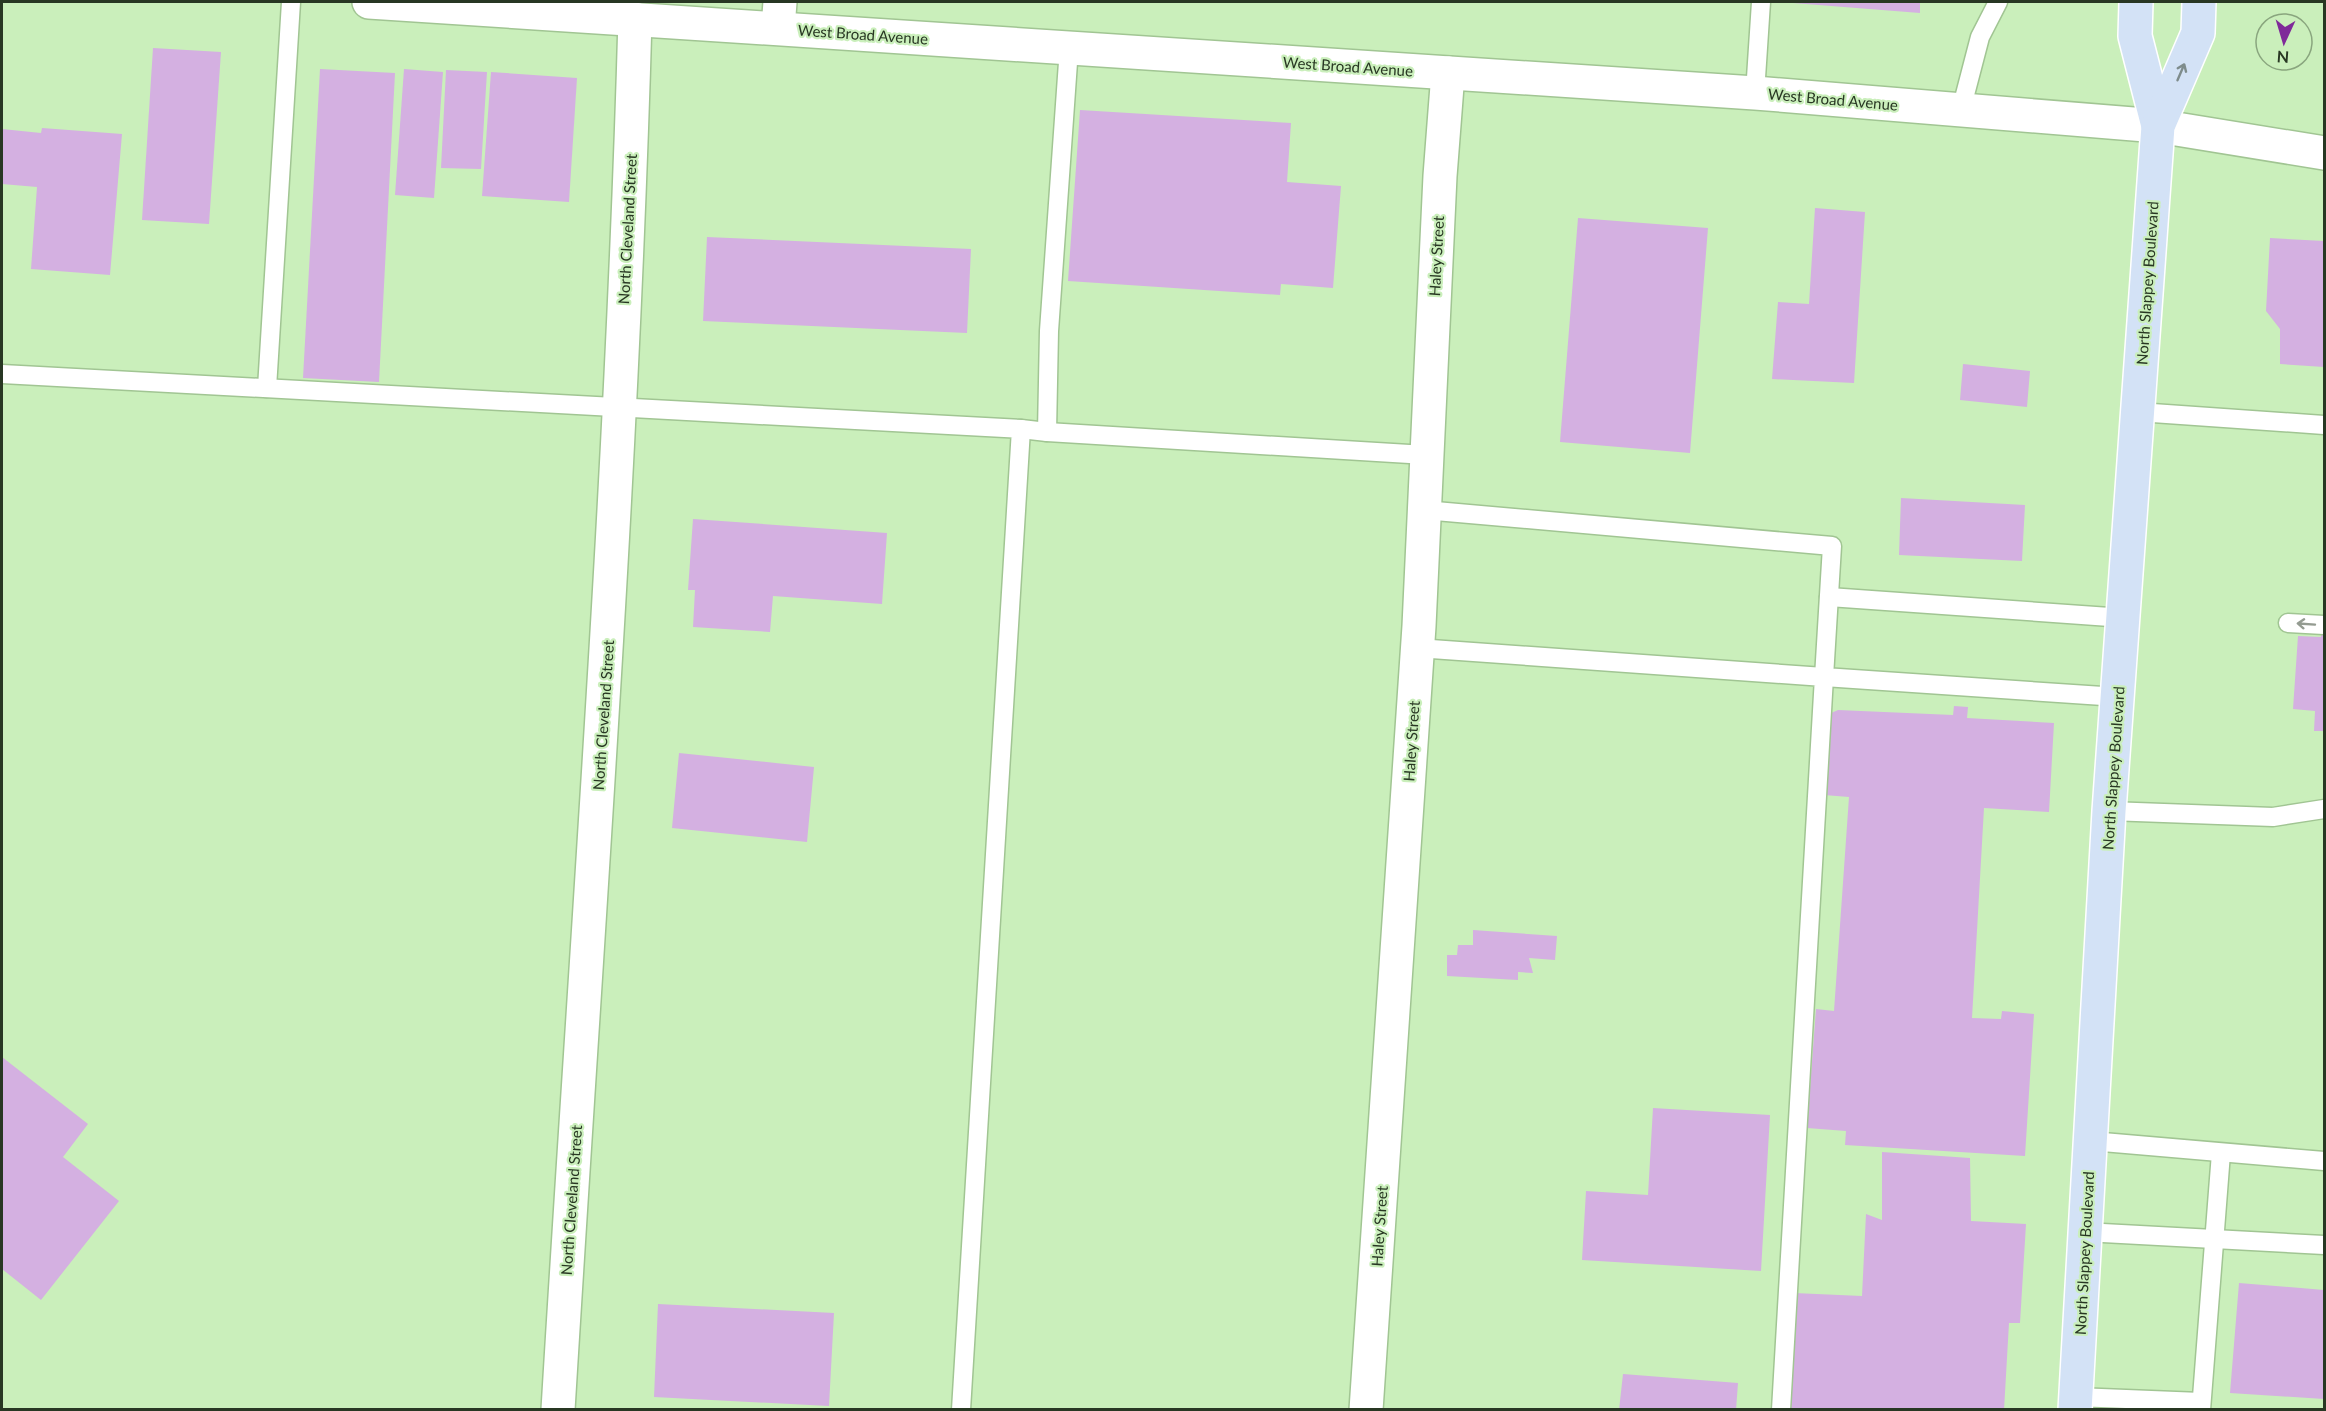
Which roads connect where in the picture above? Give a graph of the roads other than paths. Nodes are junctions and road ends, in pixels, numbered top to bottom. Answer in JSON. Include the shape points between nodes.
{"nodes":[{"id":1,"x":291,"y":2,"type":"edge"},
{"id":2,"x":369,"y":2,"type":"edge"},
{"id":3,"x":1761,"y":2,"type":"edge"},
{"id":4,"x":1998,"y":2,"type":"edge"},
{"id":5,"x":2136,"y":2,"type":"edge"},
{"id":6,"x":2199,"y":2,"type":"edge"},
{"id":7,"x":779,"y":15,"type":"edge"},
{"id":8,"x":635,"y":19,"type":"junction"},
{"id":9,"x":1069,"y":48,"type":"junction"},
{"id":10,"x":1448,"y":73,"type":"junction"},
{"id":11,"x":1755,"y":93,"type":"junction"},
{"id":12,"x":1961,"y":110,"type":"junction"},
{"id":13,"x":2158,"y":126,"type":"junction"},
{"id":14,"x":2325,"y":153,"type":"edge"},
{"id":15,"x":2,"y":374,"type":"edge"},
{"id":16,"x":267,"y":388,"type":"junction"},
{"id":17,"x":619,"y":408,"type":"junction"},
{"id":18,"x":2138,"y":412,"type":"junction"},
{"id":19,"x":2325,"y":425,"type":"edge"},
{"id":20,"x":1021,"y":429,"type":"junction"},
{"id":21,"x":1047,"y":432,"type":"junction"},
{"id":22,"x":1426,"y":454,"type":"junction"},
{"id":23,"x":1424,"y":510,"type":"junction"},
{"id":24,"x":1828,"y":597,"type":"junction"},
{"id":25,"x":2124,"y":618,"type":"junction"},
{"id":26,"x":2288,"y":623,"type":"dead end"},
{"id":27,"x":2325,"y":625,"type":"edge"},
{"id":28,"x":1417,"y":648,"type":"junction"},
{"id":29,"x":1824,"y":677,"type":"junction"},
{"id":30,"x":2118,"y":697,"type":"junction"},
{"id":31,"x":2325,"y":809,"type":"edge"},
{"id":32,"x":2109,"y":811,"type":"junction"},
{"id":33,"x":2091,"y":1141,"type":"junction"},
{"id":34,"x":2221,"y":1152,"type":"junction"},
{"id":35,"x":2325,"y":1161,"type":"edge"},
{"id":36,"x":2084,"y":1232,"type":"junction"},
{"id":37,"x":2214,"y":1239,"type":"junction"},
{"id":38,"x":2325,"y":1245,"type":"edge"},
{"id":39,"x":2075,"y":1403,"type":"edge"},
{"id":40,"x":2201,"y":1406,"type":"edge"},
{"id":41,"x":558,"y":1410,"type":"edge"},
{"id":42,"x":961,"y":1410,"type":"edge"},
{"id":43,"x":1366,"y":1410,"type":"edge"},
{"id":44,"x":1781,"y":1410,"type":"edge"}],
"edges":[{"from":1,"to":16,"type":"lane"},
{"from":2,"to":8,"type":"street","name":"West Broad Avenue"},
{"from":3,"to":11,"type":"lane"},
{"from":4,"to":12,"type":"lane","via":[[1980,37]]},
{"from":5,"to":13,"type":"main road","name":"North Slappey Boulevard","via":[[2134,36]]},
{"from":13,"to":6,"type":"main road","name":"North Slappey Boulevard","one_way":true,"via":[[2198,33]]},
{"from":7,"to":8,"type":"street","name":"West Broad Avenue"},
{"from":7,"to":9,"type":"street","name":"West Broad Avenue"},
{"from":8,"to":17,"type":"street","name":"North Cleveland Street"},
{"from":9,"to":10,"type":"street","name":"West Broad Avenue"},
{"from":9,"to":21,"type":"lane","via":[[1049,331]]},
{"from":10,"to":11,"type":"street","name":"West Broad Avenue"},
{"from":10,"to":22,"type":"street","name":"Haley Street"},
{"from":11,"to":12,"type":"street","name":"West Broad Avenue"},
{"from":12,"to":13,"type":"street","name":"West Broad Avenue"},
{"from":13,"to":14,"type":"street","name":"West Broad Avenue"},
{"from":13,"to":18,"type":"main road","name":"North Slappey Boulevard"},
{"from":15,"to":16,"type":"lane"},
{"from":16,"to":17,"type":"lane"},
{"from":17,"to":20,"type":"lane"},
{"from":17,"to":41,"type":"street","name":"North Cleveland Street"},
{"from":18,"to":19,"type":"lane"},
{"from":18,"to":25,"type":"main road","name":"North Slappey Boulevard"},
{"from":20,"to":21,"type":"lane"},
{"from":20,"to":42,"type":"lane"},
{"from":21,"to":22,"type":"lane"},
{"from":22,"to":23,"type":"street","name":"Haley Street"},
{"from":23,"to":24,"type":"lane","via":[[1832,546]]},
{"from":23,"to":28,"type":"street","name":"Haley Street"},
{"from":24,"to":25,"type":"lane"},
{"from":24,"to":29,"type":"lane"},
{"from":25,"to":30,"type":"main road","name":"North Slappey Boulevard"},
{"from":27,"to":26,"type":"lane","one_way":true},
{"from":28,"to":29,"type":"lane"},
{"from":28,"to":43,"type":"street","name":"Haley Street"},
{"from":29,"to":30,"type":"lane"},
{"from":29,"to":44,"type":"lane"},
{"from":30,"to":32,"type":"main road","name":"North Slappey Boulevard"},
{"from":31,"to":32,"type":"lane","via":[[2273,817]]},
{"from":32,"to":33,"type":"main road","name":"North Slappey Boulevard"},
{"from":33,"to":34,"type":"lane"},
{"from":33,"to":36,"type":"main road","name":"North Slappey Boulevard"},
{"from":34,"to":35,"type":"lane"},
{"from":34,"to":37,"type":"lane"},
{"from":36,"to":37,"type":"lane"},
{"from":36,"to":39,"type":"main road","name":"North Slappey Boulevard"},
{"from":37,"to":38,"type":"lane"},
{"from":37,"to":40,"type":"lane"},
{"from":39,"to":40,"type":"lane"}]}
